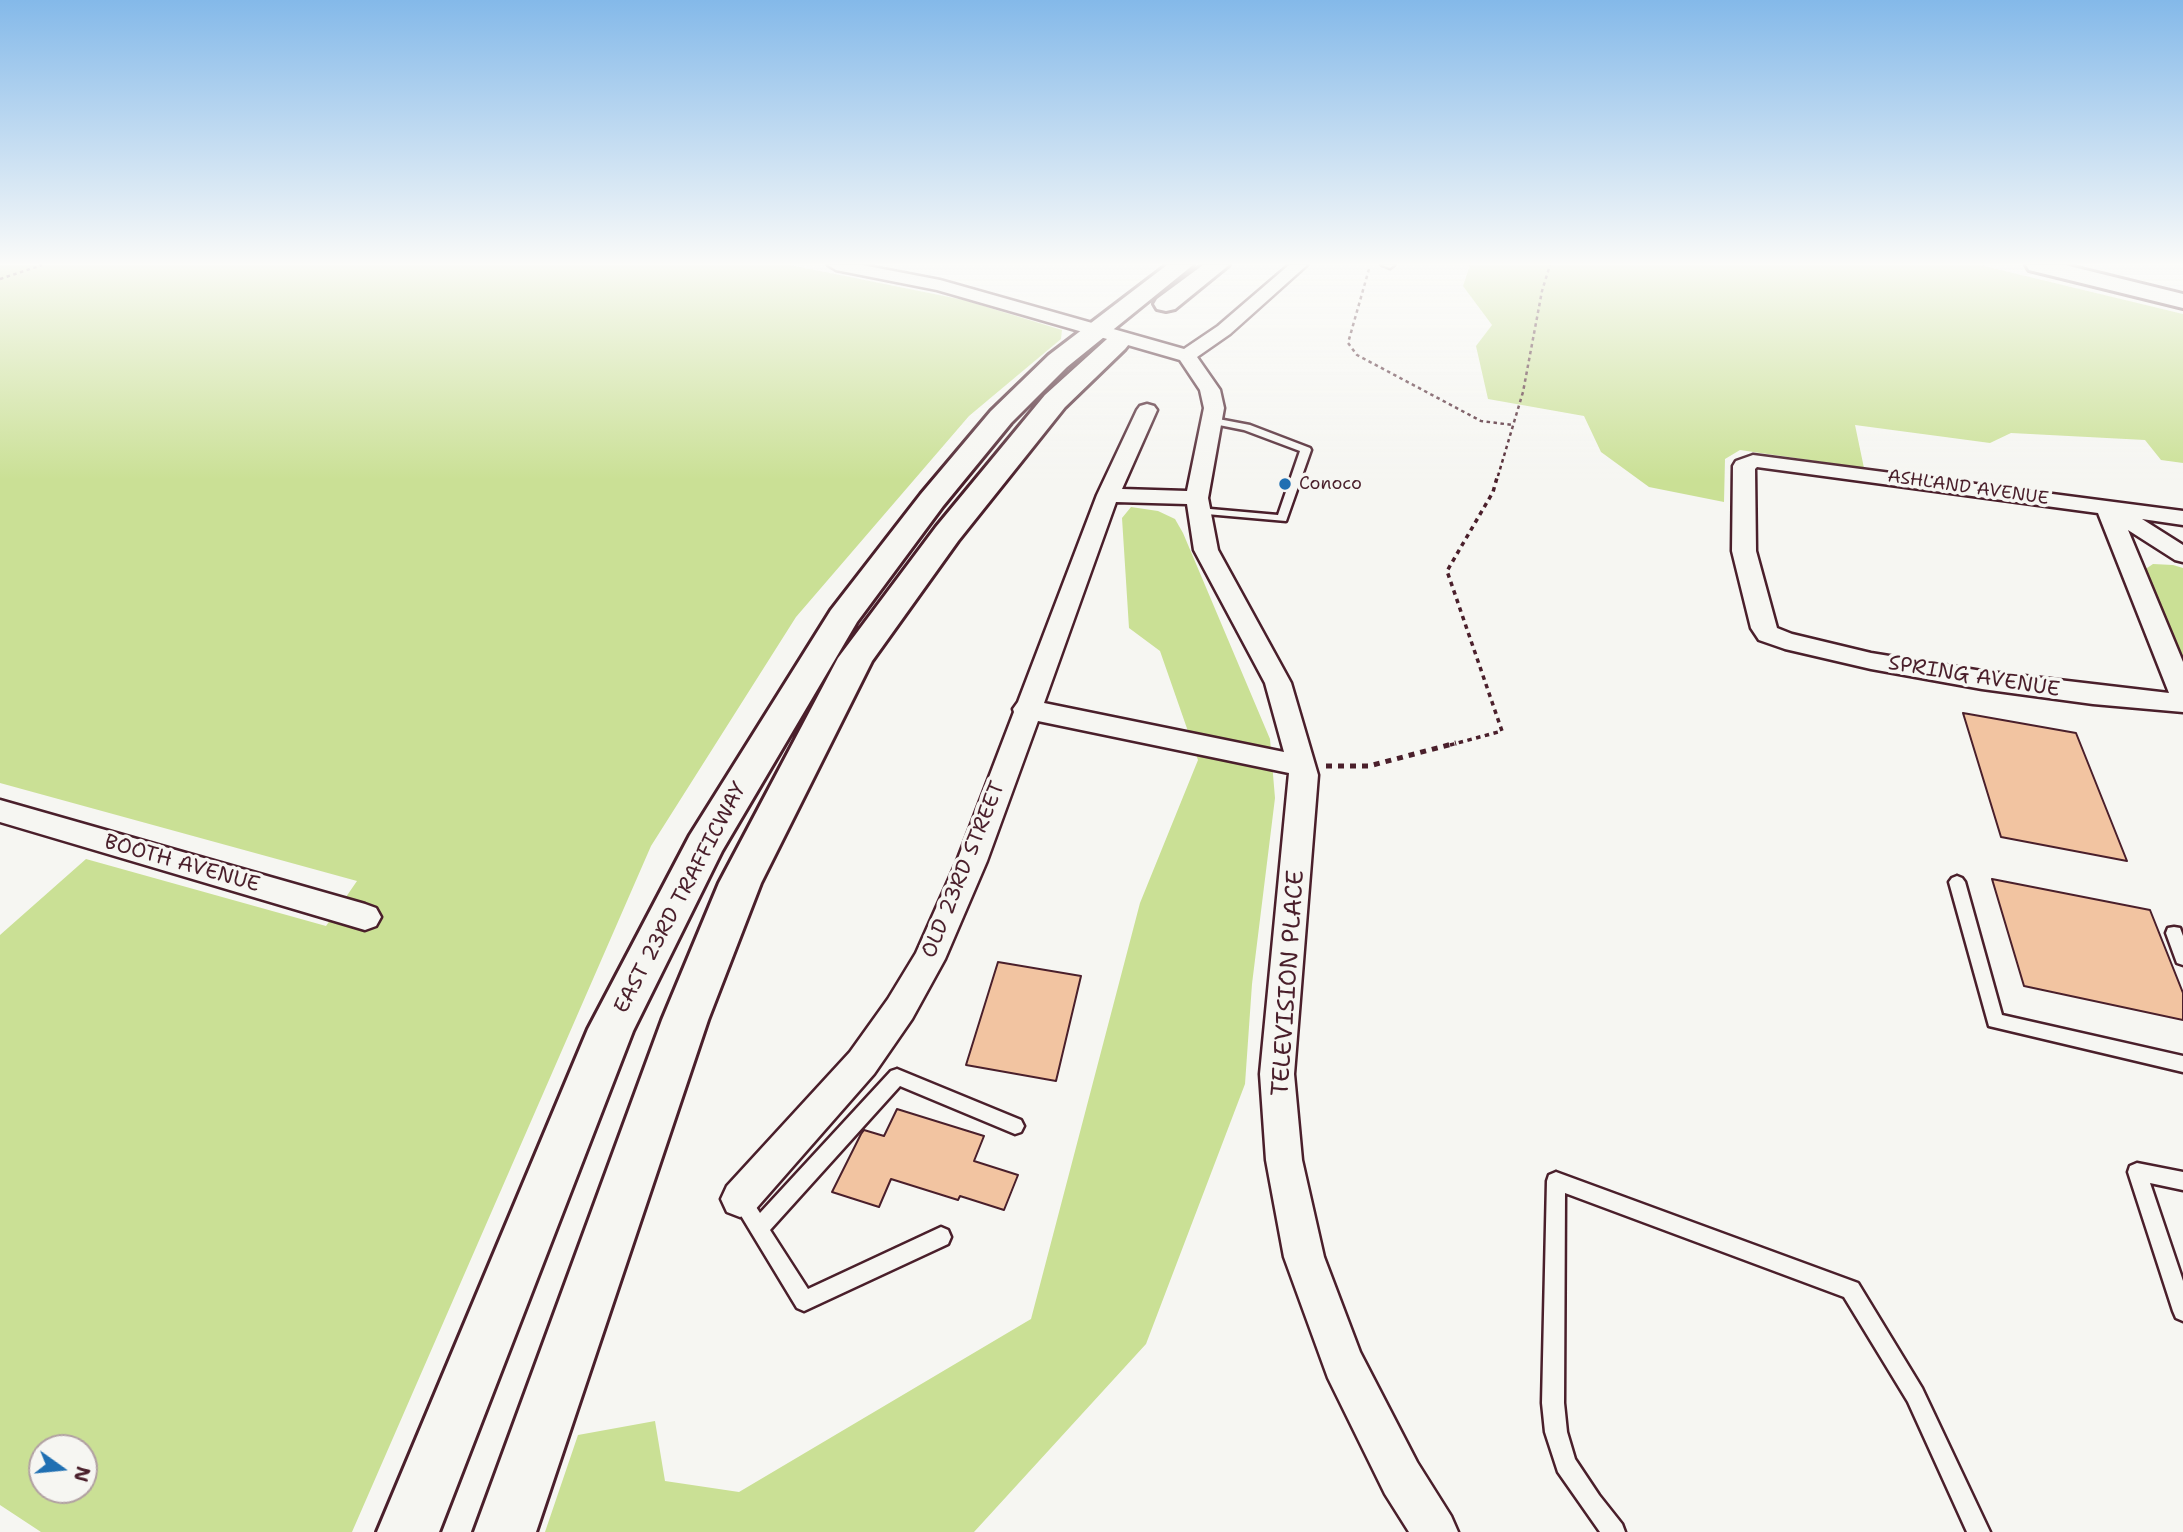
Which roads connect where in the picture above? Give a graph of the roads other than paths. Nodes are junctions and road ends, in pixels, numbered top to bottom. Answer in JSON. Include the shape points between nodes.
{"nodes":[{"id":1,"x":1104,"y":336,"type":"edge"},
{"id":2,"x":1107,"y":336,"type":"edge"},
{"id":3,"x":1118,"y":336,"type":"edge"},
{"id":4,"x":1215,"y":336,"type":"edge"},
{"id":5,"x":1186,"y":356,"type":"junction"},
{"id":6,"x":1147,"y":410,"type":"dead end"},
{"id":7,"x":1213,"y":421,"type":"junction"},
{"id":8,"x":1108,"y":495,"type":"junction"},
{"id":9,"x":1198,"y":504,"type":"junction"},
{"id":10,"x":2107,"y":507,"type":"junction"},
{"id":11,"x":2183,"y":518,"type":"edge"},
{"id":12,"x":2183,"y":555,"type":"edge"},
{"id":13,"x":1768,"y":634,"type":"joint"},
{"id":14,"x":2183,"y":694,"type":"edge"},
{"id":15,"x":2183,"y":703,"type":"edge"},
{"id":16,"x":1026,"y":709,"type":"junction"},
{"id":17,"x":1301,"y":766,"type":"junction"},
{"id":18,"x":0,"y":811,"type":"edge"},
{"id":19,"x":1957,"y":882,"type":"dead end"},
{"id":20,"x":365,"y":917,"type":"dead end"},
{"id":21,"x":2174,"y":933,"type":"dead end"},
{"id":22,"x":2183,"y":958,"type":"edge"},
{"id":23,"x":2183,"y":1064,"type":"edge"},
{"id":24,"x":1015,"y":1126,"type":"dead end"},
{"id":25,"x":2183,"y":1181,"type":"edge"},
{"id":26,"x":740,"y":1199,"type":"joint"},
{"id":27,"x":759,"y":1228,"type":"junction"},
{"id":28,"x":941,"y":1237,"type":"dead end"},
{"id":29,"x":2183,"y":1311,"type":"edge"},
{"id":30,"x":408,"y":1532,"type":"edge"},
{"id":31,"x":505,"y":1532,"type":"edge"},
{"id":32,"x":1435,"y":1532,"type":"edge"},
{"id":33,"x":1615,"y":1532,"type":"edge"},
{"id":34,"x":1979,"y":1532,"type":"edge"}],
"edges":[{"from":1,"to":30,"type":"main road","name":"EAST 23RD TRAFFICWAY","via":[[1058,360],[1001,417],[932,500],[843,618],[704,846],[611,1029]]},
{"from":2,"to":31,"type":"main road","name":"EAST 23RD TRAFFICWAY","via":[[947,534],[856,658],[740,883],[685,1020]]},
{"from":3,"to":5,"type":"street"},
{"from":4,"to":5,"type":"street"},
{"from":5,"to":7,"type":"street","via":[[1210,390]]},
{"from":6,"to":8,"type":"street","name":"OLD 23RD STREET"},
{"from":7,"to":9,"type":"street"},
{"from":7,"to":9,"type":"lane","via":[[1246,427],[1306,450],[1282,519]]},
{"from":8,"to":9,"type":"street"},
{"from":8,"to":16,"type":"street","name":"OLD 23RD STREET"},
{"from":9,"to":17,"type":"street","name":"TELEVISION PLACE","via":[[1206,550],[1278,684]]},
{"from":10,"to":11,"type":"street","name":"ASHLAND AVENUE"},
{"from":10,"to":12,"type":"street"},
{"from":10,"to":13,"type":"street","name":"ASHLAND AVENUE","via":[[1753,461],[1744,466],[1744,551]]},
{"from":10,"to":14,"type":"street"},
{"from":13,"to":15,"type":"street","name":"SPRING AVENUE","via":[[1858,658],[1982,680]]},
{"from":16,"to":17,"type":"street"},
{"from":16,"to":26,"type":"street","name":"OLD 23RD STREET","via":[[952,911],[918,979],[862,1063]]},
{"from":17,"to":32,"type":"street","name":"TELEVISION PLACE","via":[[1300,847],[1277,1073],[1283,1160],[1304,1257],[1343,1363],[1401,1478]]},
{"from":18,"to":20,"type":"street","name":"BOOTH AVENUE"},
{"from":19,"to":23,"type":"lane","via":[[1995,1021]]},
{"from":21,"to":22,"type":"lane"},
{"from":24,"to":27,"type":"lane","via":[[897,1077]]},
{"from":25,"to":29,"type":"lane","via":[[2137,1172]]},
{"from":26,"to":27,"type":"lane"},
{"from":27,"to":28,"type":"lane","via":[[804,1301]]},
{"from":33,"to":34,"type":"lane","via":[[1566,1464],[1556,1432],[1556,1181],[1851,1290],[1915,1395]]}]}
